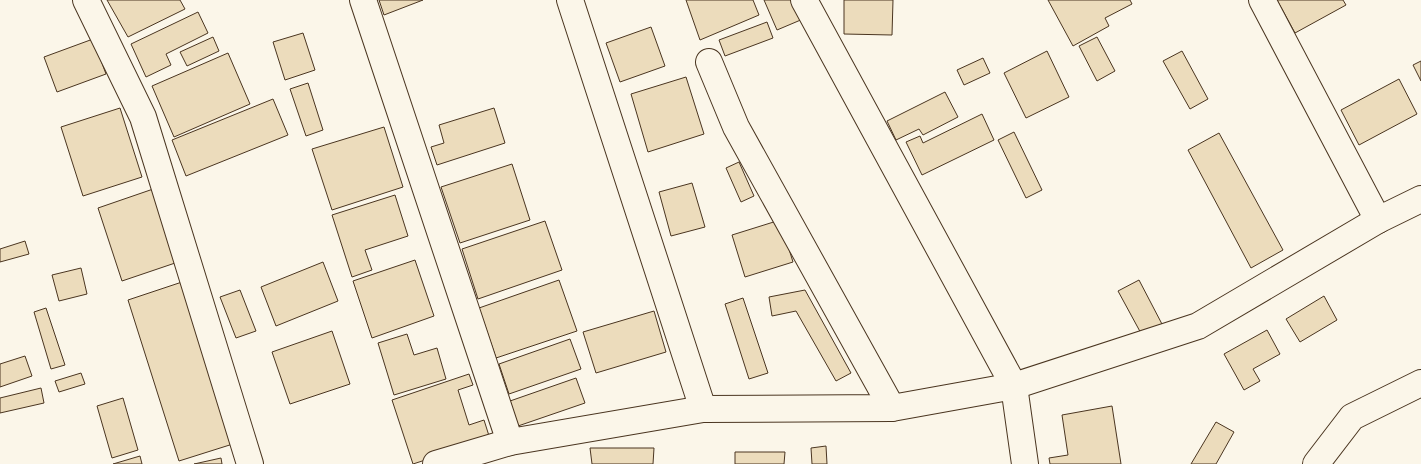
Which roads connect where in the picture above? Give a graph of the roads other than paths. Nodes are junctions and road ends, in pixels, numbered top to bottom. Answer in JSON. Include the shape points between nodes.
{"nodes":[{"id":1,"x":86,"y":0,"type":"edge"},
{"id":2,"x":363,"y":0,"type":"edge"},
{"id":3,"x":570,"y":0,"type":"edge"},
{"id":4,"x":804,"y":0,"type":"edge"},
{"id":5,"x":1262,"y":0,"type":"edge"},
{"id":6,"x":710,"y":62,"type":"dead end"},
{"id":7,"x":1421,"y":199,"type":"edge"},
{"id":8,"x":1378,"y":220,"type":"junction"},
{"id":9,"x":1421,"y":383,"type":"edge"},
{"id":10,"x":1014,"y":386,"type":"junction"},
{"id":11,"x":892,"y":408,"type":"junction"},
{"id":12,"x":702,"y":409,"type":"junction"},
{"id":13,"x":510,"y":442,"type":"junction"},
{"id":14,"x":451,"y":462,"type":"edge"},
{"id":15,"x":1319,"y":463,"type":"edge"},
{"id":16,"x":250,"y":464,"type":"edge"},
{"id":17,"x":1025,"y":464,"type":"edge"}],
"edges":[{"from":1,"to":16,"type":"street","via":[[143,117]]},
{"from":2,"to":13,"type":"street"},
{"from":3,"to":12,"type":"street"},
{"from":4,"to":10,"type":"street"},
{"from":5,"to":8,"type":"street"},
{"from":6,"to":11,"type":"street","via":[[736,128]]},
{"from":7,"to":8,"type":"street"},
{"from":8,"to":10,"type":"street","via":[[1198,326]]},
{"from":9,"to":15,"type":"street","via":[[1352,417]]},
{"from":10,"to":11,"type":"street"},
{"from":10,"to":17,"type":"street"},
{"from":11,"to":12,"type":"street"},
{"from":12,"to":13,"type":"street"},
{"from":13,"to":14,"type":"street"}]}
